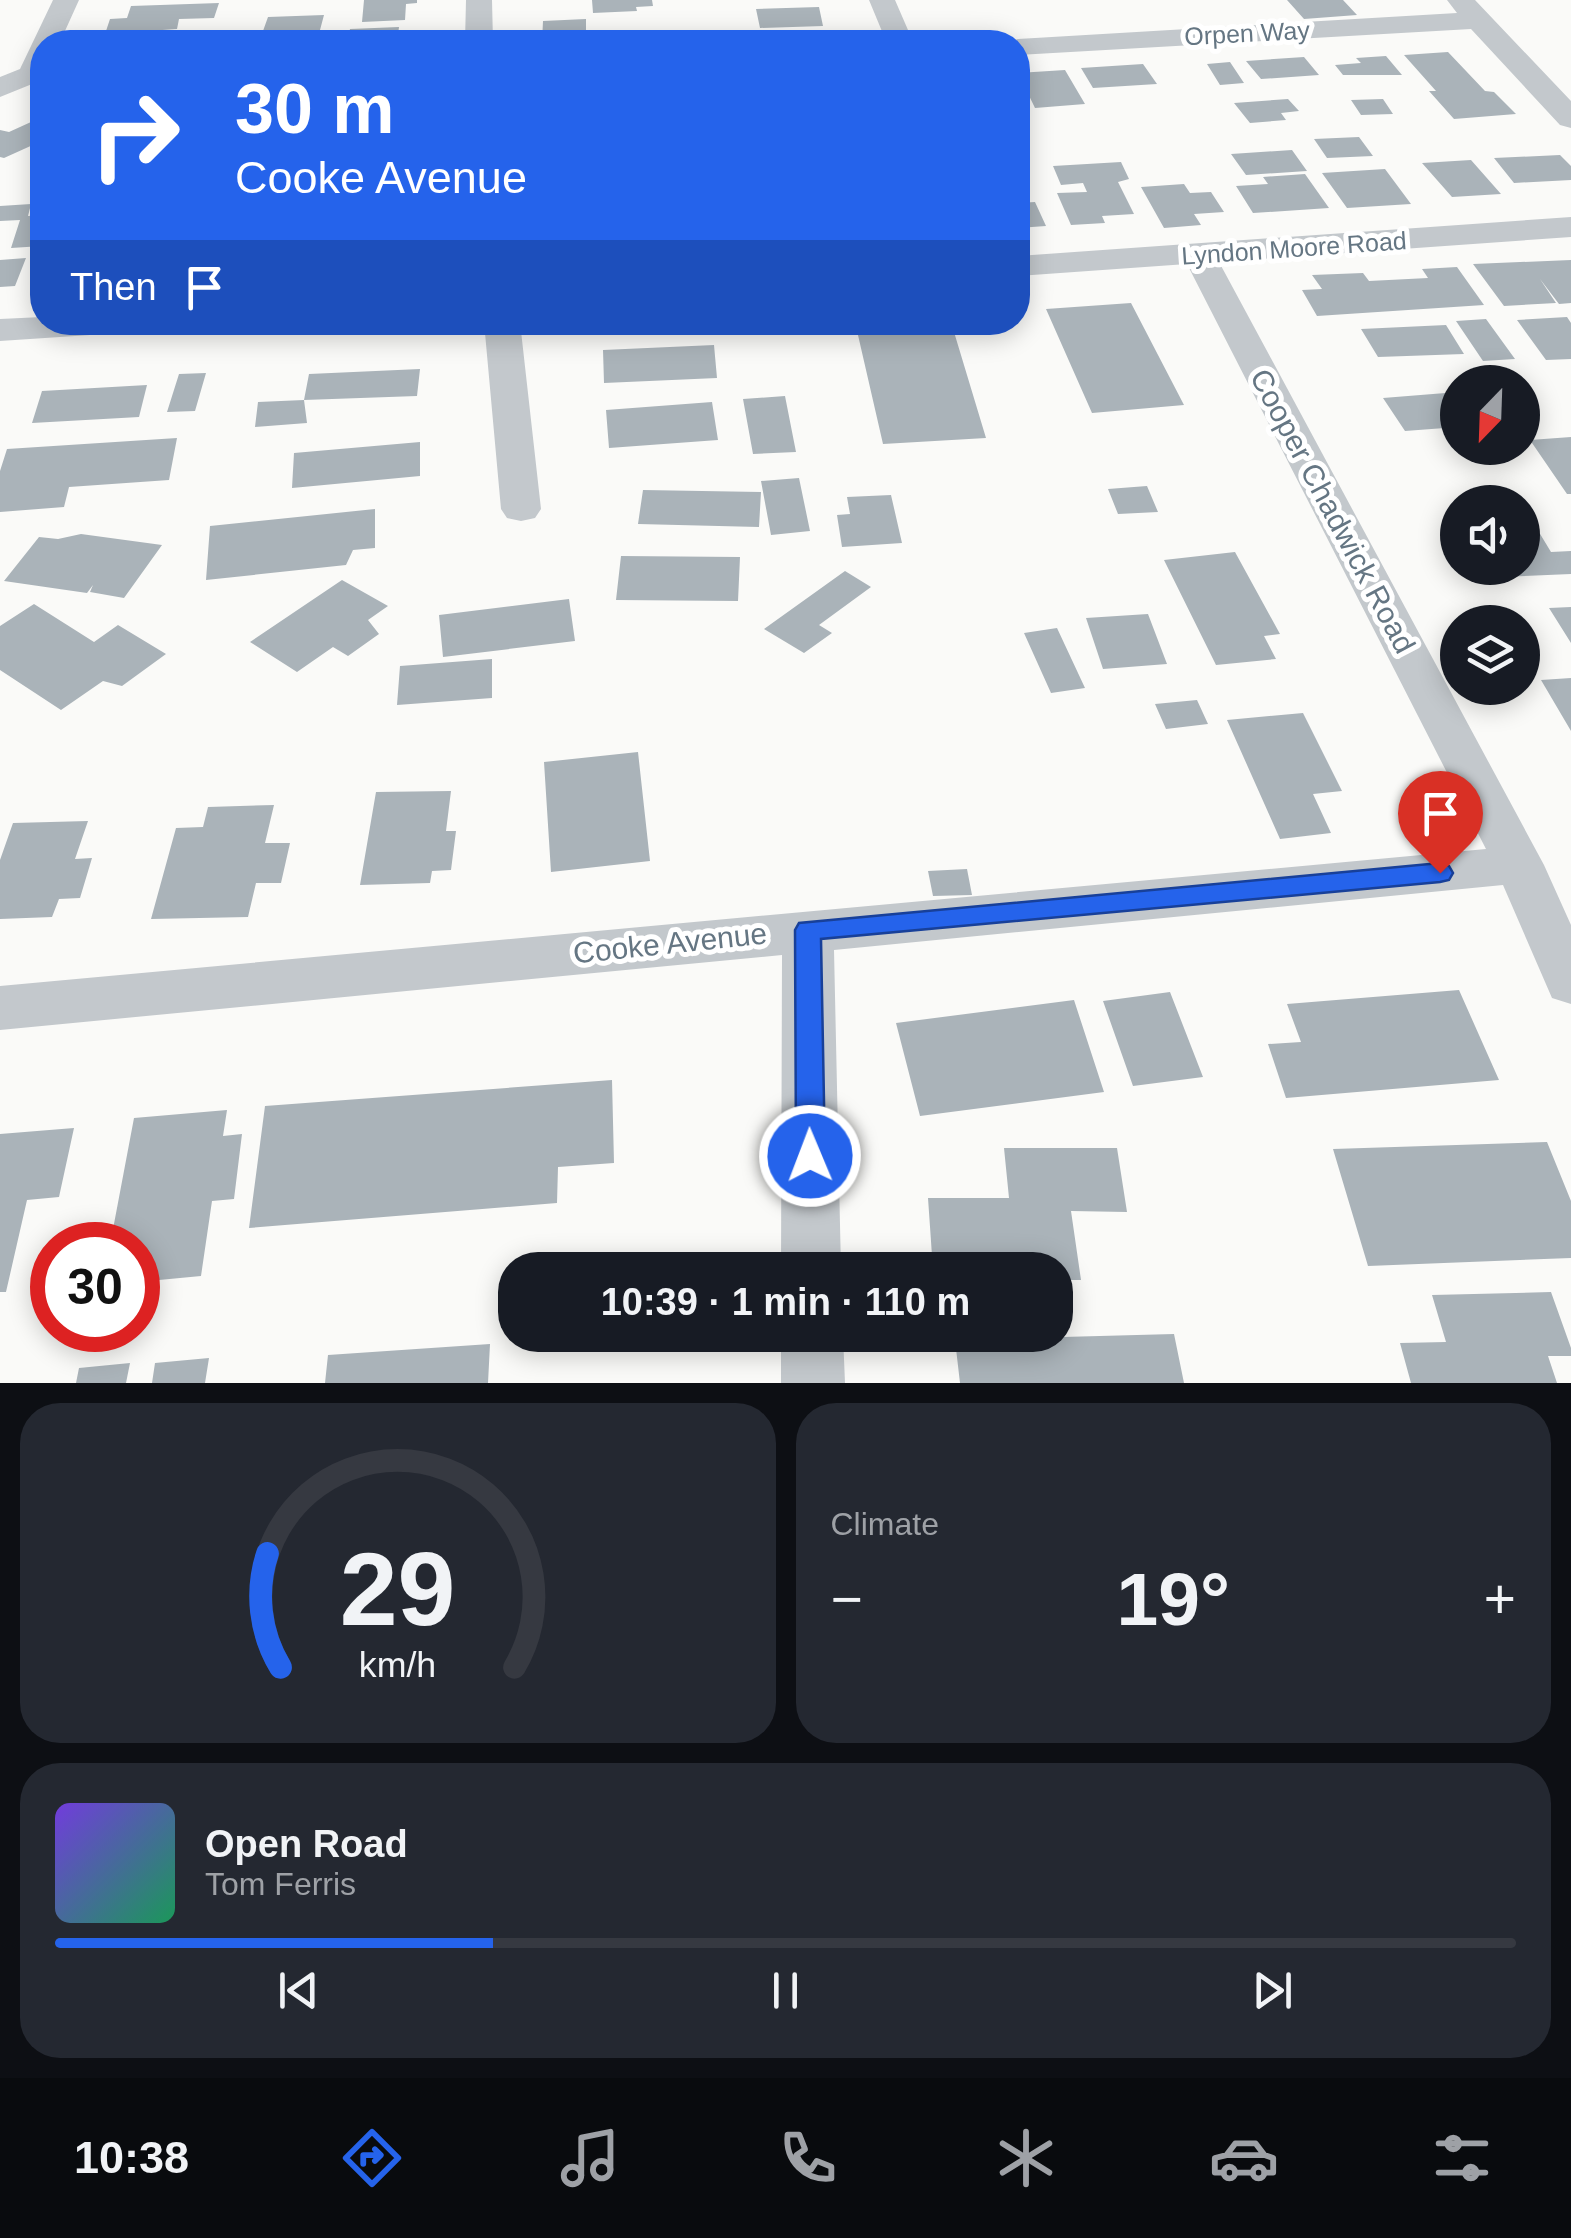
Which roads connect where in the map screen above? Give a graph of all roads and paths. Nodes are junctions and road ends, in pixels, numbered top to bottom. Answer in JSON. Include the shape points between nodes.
{"nodes":[{"id":1,"x":66,"y":0,"type":"edge"},
{"id":2,"x":480,"y":0,"type":"edge"},
{"id":3,"x":882,"y":0,"type":"edge"},
{"id":4,"x":1468,"y":10,"type":"edge"},
{"id":5,"x":52,"y":30,"type":"edge"},
{"id":6,"x":479,"y":30,"type":"edge"},
{"id":7,"x":894,"y":30,"type":"edge"},
{"id":8,"x":1030,"y":46,"type":"edge"},
{"id":9,"x":30,"y":75,"type":"edge"},
{"id":10,"x":0,"y":88,"type":"edge"},
{"id":11,"x":1571,"y":119,"type":"edge"},
{"id":12,"x":1571,"y":227,"type":"edge"},
{"id":13,"x":1199,"y":255,"type":"junction"},
{"id":14,"x":1030,"y":265,"type":"edge"},
{"id":15,"x":30,"y":328,"type":"edge"},
{"id":16,"x":0,"y":330,"type":"edge"},
{"id":17,"x":503,"y":335,"type":"edge"},
{"id":18,"x":521,"y":509,"type":"dead end"},
{"id":19,"x":1520,"y":866,"type":"junction"},
{"id":20,"x":808,"y":930,"type":"junction"},
{"id":21,"x":1571,"y":983,"type":"edge"},
{"id":22,"x":0,"y":1008,"type":"edge"},
{"id":23,"x":811,"y":1252,"type":"edge"},
{"id":24,"x":812,"y":1352,"type":"edge"},
{"id":25,"x":812,"y":1383,"type":"edge"}],
"edges":[{"from":1,"to":5,"type":"street"},
{"from":2,"to":6,"type":"street"},
{"from":3,"to":7,"type":"street"},
{"from":4,"to":8,"type":"street","name":"Orpen Way"},
{"from":4,"to":11,"type":"street"},
{"from":9,"to":10,"type":"street"},
{"from":12,"to":13,"type":"street","name":"Lyndon Moore Road"},
{"from":13,"to":14,"type":"street","name":"Lyndon Moore Road"},
{"from":13,"to":19,"type":"street","name":"Cooper Chadwick Road"},
{"from":15,"to":16,"type":"street"},
{"from":17,"to":18,"type":"street"},
{"from":19,"to":20,"type":"street","name":"Cooke Avenue"},
{"from":19,"to":21,"type":"street","name":"Cooper Chadwick Road"},
{"from":20,"to":22,"type":"street","name":"Cooke Avenue"},
{"from":20,"to":23,"type":"street"},
{"from":24,"to":25,"type":"street"}]}
